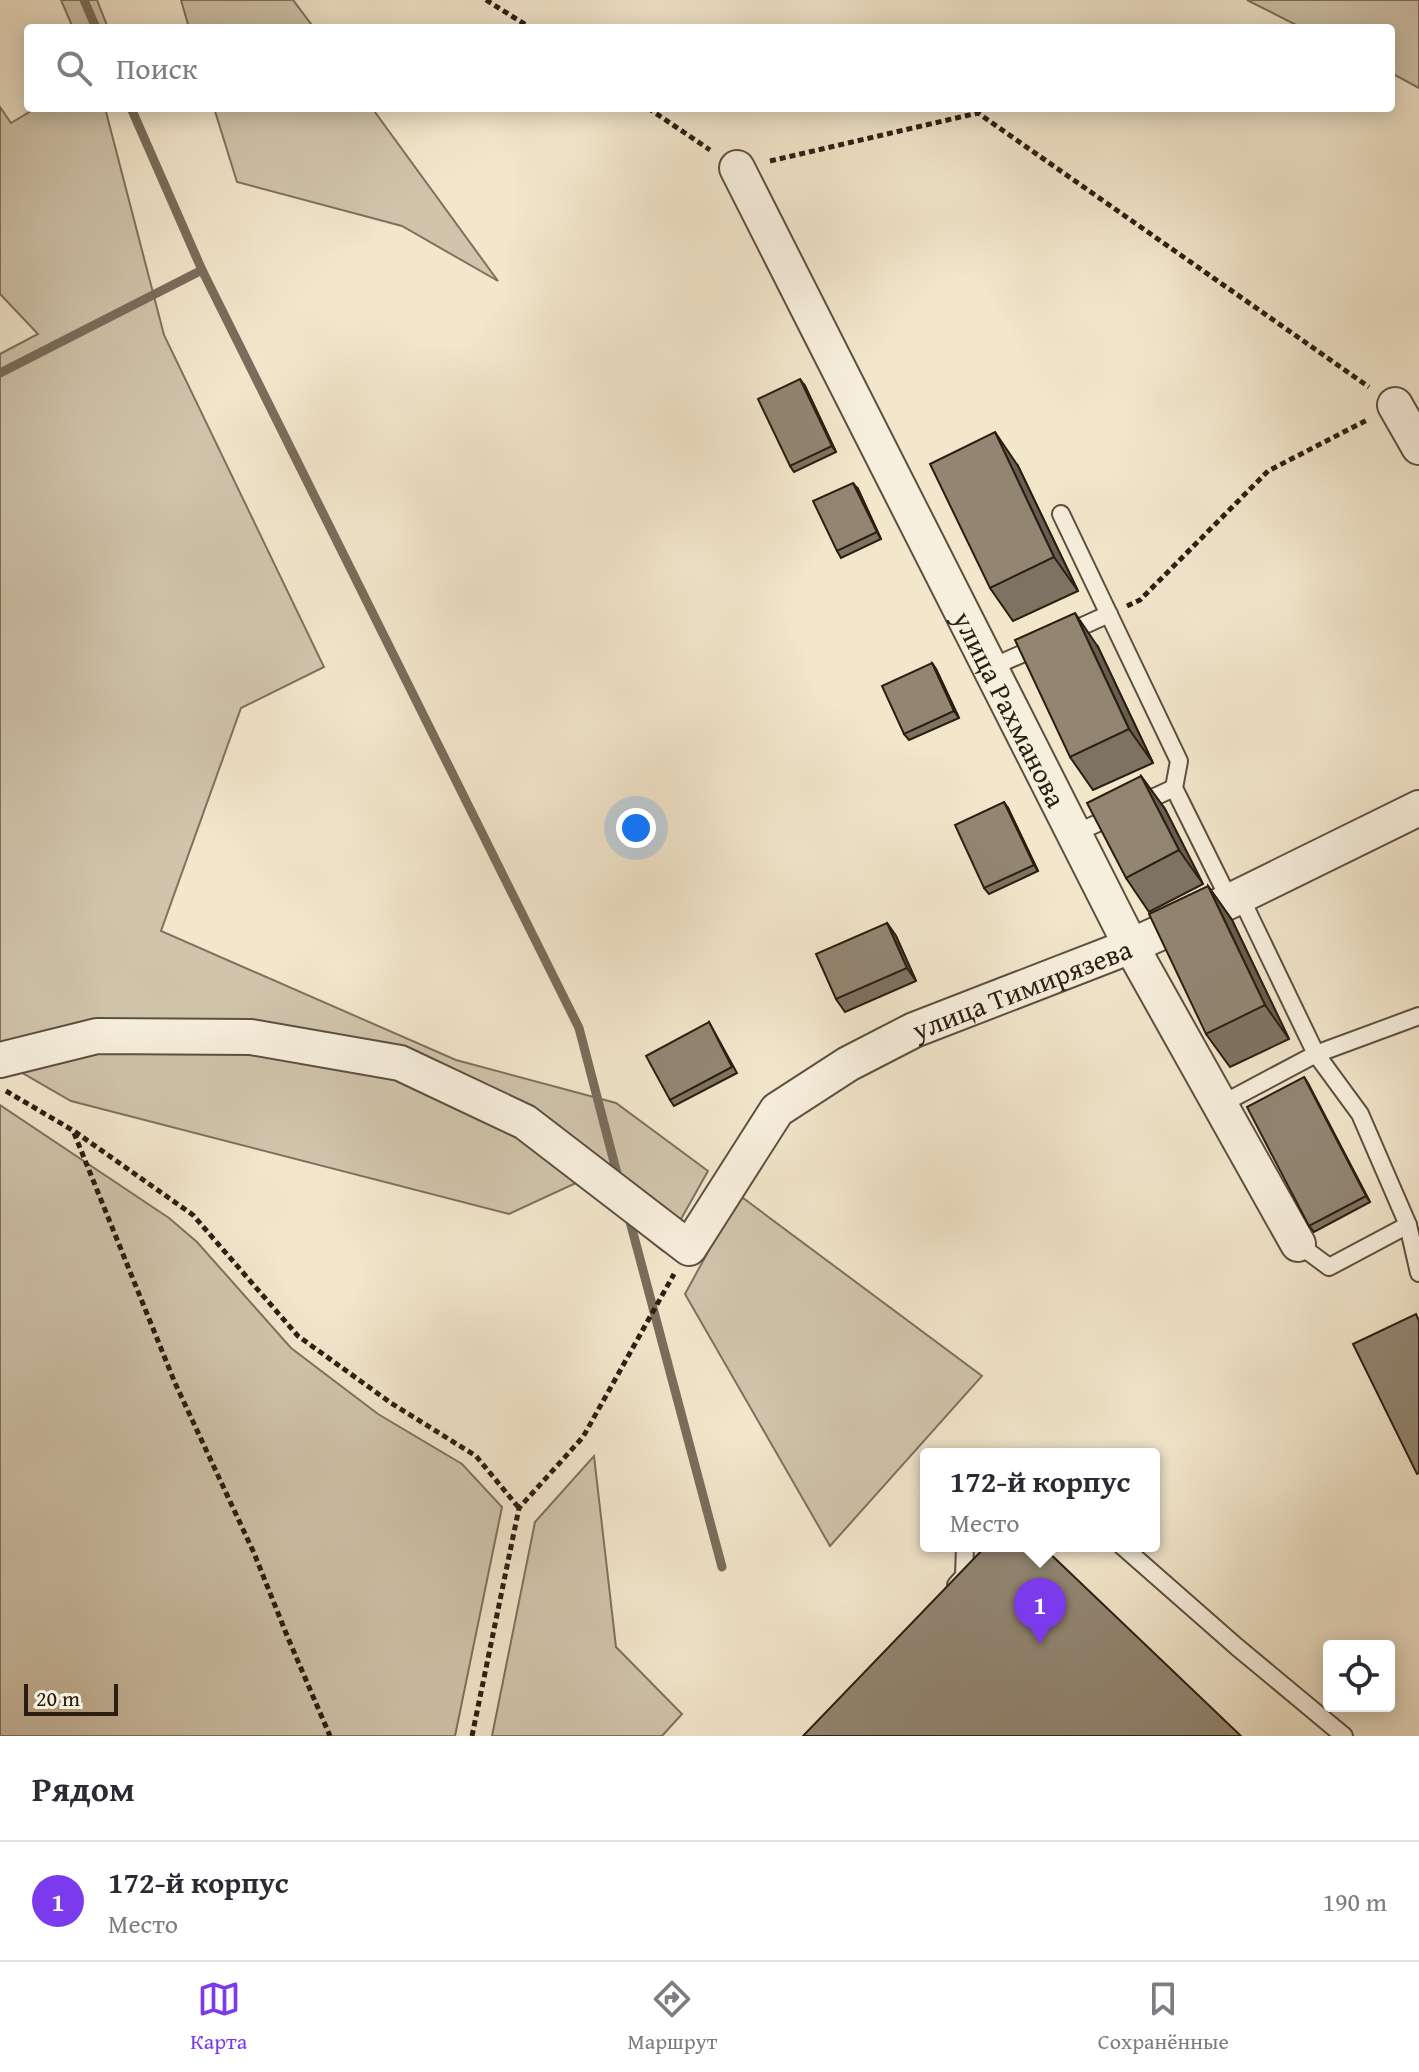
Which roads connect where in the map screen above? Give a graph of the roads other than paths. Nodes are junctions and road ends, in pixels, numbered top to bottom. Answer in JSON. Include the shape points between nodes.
{"nodes":[{"id":1,"x":737,"y":168,"type":"road end"},
{"id":2,"x":1395,"y":405,"type":"road end"},
{"id":3,"x":1419,"y":447,"type":"edge"},
{"id":4,"x":1061,"y":514,"type":"dead end"},
{"id":5,"x":1109,"y":614,"type":"junction"},
{"id":6,"x":990,"y":668,"type":"junction"},
{"id":7,"x":1174,"y":788,"type":"junction"},
{"id":8,"x":1419,"y":808,"type":"edge"},
{"id":9,"x":1074,"y":834,"type":"junction"},
{"id":10,"x":1235,"y":899,"type":"junction"},
{"id":11,"x":1131,"y":946,"type":"junction"},
{"id":12,"x":1419,"y":1016,"type":"edge"},
{"id":13,"x":1316,"y":1054,"type":"junction"},
{"id":14,"x":0,"y":1060,"type":"edge"},
{"id":15,"x":1220,"y":1105,"type":"junction"},
{"id":16,"x":1408,"y":1225,"type":"junction"},
{"id":17,"x":1298,"y":1244,"type":"joint"},
{"id":18,"x":1419,"y":1273,"type":"edge"},
{"id":19,"x":965,"y":1552,"type":"edge"},
{"id":20,"x":1129,"y":1552,"type":"edge"},
{"id":21,"x":943,"y":1599,"type":"edge"},
{"id":22,"x":1344,"y":1736,"type":"edge"}],
"edges":[{"from":1,"to":6,"type":"street","name":"улица Рахманова"},
{"from":2,"to":3,"type":"street"},
{"from":4,"to":5,"type":"lane"},
{"from":5,"to":6,"type":"lane"},
{"from":5,"to":7,"type":"lane","via":[[1179,761]]},
{"from":6,"to":9,"type":"street","name":"улица Рахманова"},
{"from":7,"to":9,"type":"lane"},
{"from":7,"to":10,"type":"lane"},
{"from":8,"to":10,"type":"street","name":"улица Тимирязева"},
{"from":9,"to":11,"type":"street","name":"улица Рахманова"},
{"from":10,"to":11,"type":"street","name":"улица Тимирязева"},
{"from":10,"to":13,"type":"lane"},
{"from":11,"to":14,"type":"street","name":"улица Тимирязева","via":[[914,1030],[777,1110],[689,1248],[525,1122],[400,1063],[251,1037],[143,1036],[97,1036]]},
{"from":11,"to":15,"type":"street","name":"улица Рахманова"},
{"from":12,"to":13,"type":"lane"},
{"from":13,"to":15,"type":"lane"},
{"from":13,"to":16,"type":"lane","via":[[1360,1114]]},
{"from":15,"to":17,"type":"street","name":"улица Рахманова"},
{"from":16,"to":17,"type":"lane","via":[[1329,1267]]},
{"from":16,"to":18,"type":"lane"},
{"from":19,"to":21,"type":"lane","via":[[964,1576]]},
{"from":20,"to":22,"type":"lane"}]}
